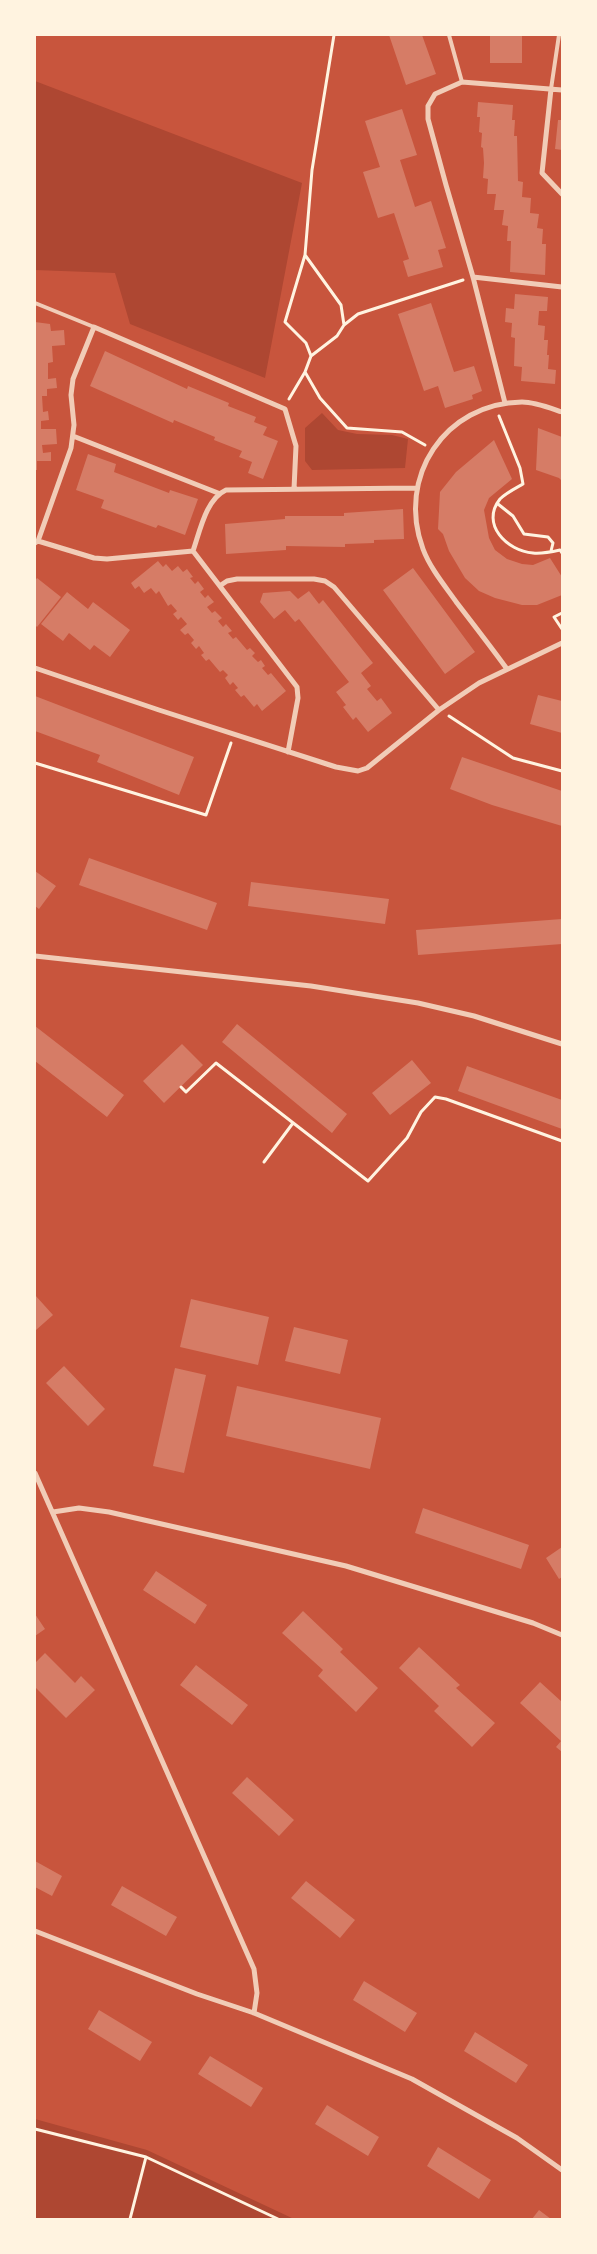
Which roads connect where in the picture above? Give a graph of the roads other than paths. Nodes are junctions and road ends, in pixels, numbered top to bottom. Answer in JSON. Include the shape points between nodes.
{"nodes":[{"id":1,"x":449,"y":35,"type":"edge"},
{"id":2,"x":559,"y":35,"type":"edge"},
{"id":3,"x":462,"y":82,"type":"junction"},
{"id":4,"x":551,"y":89,"type":"junction"},
{"id":5,"x":562,"y":90,"type":"edge"},
{"id":6,"x":562,"y":194,"type":"edge"},
{"id":7,"x":473,"y":277,"type":"junction"},
{"id":8,"x":562,"y":287,"type":"edge"},
{"id":9,"x":35,"y":303,"type":"edge"},
{"id":10,"x":94,"y":328,"type":"junction"},
{"id":11,"x":505,"y":403,"type":"junction"},
{"id":12,"x":562,"y":412,"type":"edge"},
{"id":13,"x":73,"y":436,"type":"junction"},
{"id":14,"x":416,"y":488,"type":"junction"},
{"id":15,"x":294,"y":489,"type":"junction"},
{"id":16,"x":218,"y":494,"type":"junction"},
{"id":17,"x":36,"y":542,"type":"edge"},
{"id":18,"x":192,"y":551,"type":"junction"},
{"id":19,"x":221,"y":585,"type":"junction"},
{"id":20,"x":562,"y":643,"type":"edge"},
{"id":21,"x":35,"y":668,"type":"edge"},
{"id":22,"x":508,"y":669,"type":"junction"},
{"id":23,"x":439,"y":710,"type":"junction"},
{"id":24,"x":288,"y":752,"type":"junction"},
{"id":25,"x":35,"y":956,"type":"edge"},
{"id":26,"x":562,"y":1044,"type":"edge"},
{"id":27,"x":35,"y":1473,"type":"edge"},
{"id":28,"x":53,"y":1512,"type":"junction"},
{"id":29,"x":562,"y":1635,"type":"edge"},
{"id":30,"x":35,"y":1931,"type":"edge"},
{"id":31,"x":254,"y":2013,"type":"junction"},
{"id":32,"x":562,"y":2170,"type":"edge"}],
"edges":[{"from":1,"to":3,"type":"lane"},
{"from":2,"to":4,"type":"lane"},
{"from":3,"to":4,"type":"street"},
{"from":3,"to":7,"type":"street","via":[[435,94],[428,106],[428,119]]},
{"from":4,"to":5,"type":"street"},
{"from":4,"to":6,"type":"street","via":[[542,173]]},
{"from":7,"to":8,"type":"street"},
{"from":7,"to":11,"type":"street"},
{"from":9,"to":10,"type":"lane"},
{"from":10,"to":13,"type":"street","via":[[73,378]]},
{"from":10,"to":15,"type":"street","via":[[285,409],[296,446]]},
{"from":11,"to":12,"type":"street","via":[[524,402]]},
{"from":11,"to":14,"type":"street","via":[[454,425],[432,449]]},
{"from":13,"to":16,"type":"street"},
{"from":13,"to":17,"type":"street"},
{"from":14,"to":15,"type":"street"},
{"from":14,"to":22,"type":"street","via":[[417,521],[423,549],[440,580]]},
{"from":15,"to":16,"type":"street","via":[[226,490]]},
{"from":16,"to":18,"type":"street","via":[[208,508]]},
{"from":17,"to":18,"type":"street","via":[[107,559]]},
{"from":18,"to":19,"type":"street"},
{"from":19,"to":23,"type":"street","via":[[237,579],[326,581]]},
{"from":19,"to":24,"type":"street","via":[[297,687]]},
{"from":20,"to":22,"type":"street"},
{"from":21,"to":24,"type":"street"},
{"from":22,"to":23,"type":"street","via":[[479,683]]},
{"from":23,"to":24,"type":"street","via":[[367,768],[358,771]]},
{"from":25,"to":26,"type":"street","via":[[302,985],[418,1002]]},
{"from":27,"to":28,"type":"street"},
{"from":28,"to":29,"type":"street","via":[[79,1508],[109,1512],[346,1566],[533,1623]]},
{"from":28,"to":31,"type":"street","via":[[254,1969],[257,1987]]},
{"from":30,"to":31,"type":"street"},
{"from":31,"to":32,"type":"street","via":[[412,2079],[517,2138]]}]}
